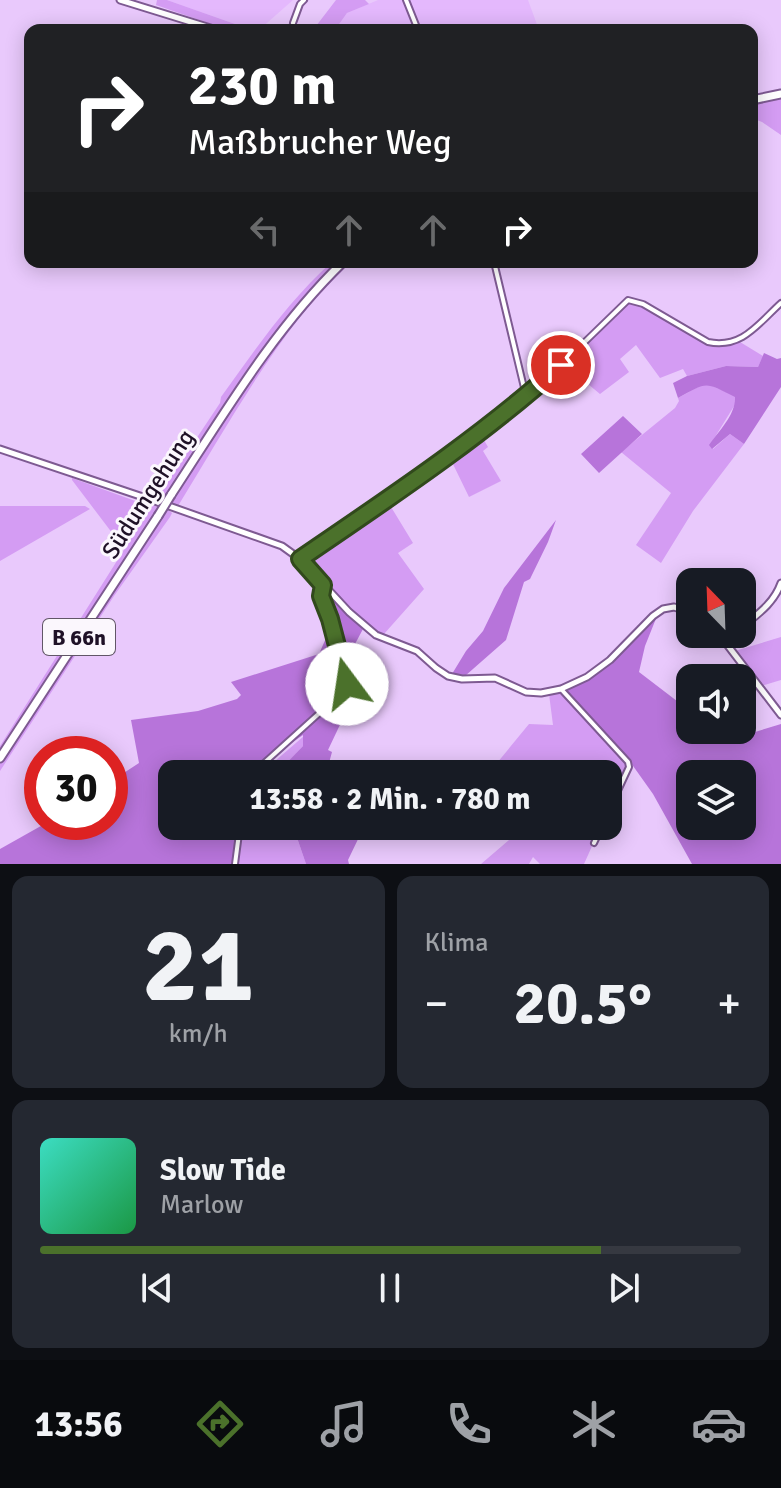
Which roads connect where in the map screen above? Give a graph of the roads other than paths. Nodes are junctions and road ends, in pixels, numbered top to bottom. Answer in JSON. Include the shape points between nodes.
{"nodes":[{"id":1,"x":120,"y":0,"type":"edge"},
{"id":2,"x":304,"y":0,"type":"edge"},
{"id":3,"x":406,"y":0,"type":"edge"},
{"id":4,"x":293,"y":23,"type":"dead end"},
{"id":5,"x":198,"y":24,"type":"edge"},
{"id":6,"x":416,"y":24,"type":"edge"},
{"id":7,"x":781,"y":94,"type":"edge"},
{"id":8,"x":758,"y":99,"type":"edge"},
{"id":9,"x":337,"y":268,"type":"edge"},
{"id":10,"x":495,"y":268,"type":"edge"},
{"id":11,"x":781,"y":303,"type":"edge"},
{"id":12,"x":526,"y":396,"type":"junction"},
{"id":13,"x":0,"y":449,"type":"edge"},
{"id":14,"x":300,"y":559,"type":"junction"},
{"id":15,"x":781,"y":583,"type":"edge"},
{"id":16,"x":323,"y":585,"type":"junction"},
{"id":17,"x":676,"y":608,"type":"edge"},
{"id":18,"x":756,"y":616,"type":"edge"},
{"id":19,"x":730,"y":648,"type":"edge"},
{"id":20,"x":561,"y":689,"type":"junction"},
{"id":21,"x":781,"y":715,"type":"edge"},
{"id":22,"x":0,"y":758,"type":"edge"},
{"id":23,"x":267,"y":760,"type":"edge"},
{"id":24,"x":622,"y":782,"type":"edge"},
{"id":25,"x":238,"y":840,"type":"edge"},
{"id":26,"x":595,"y":840,"type":"edge"},
{"id":27,"x":594,"y":843,"type":"dead end"},
{"id":28,"x":235,"y":864,"type":"edge"}],
"edges":[{"from":1,"to":5,"type":"street"},
{"from":2,"to":4,"type":"street"},
{"from":3,"to":6,"type":"street"},
{"from":7,"to":8,"type":"main road"},
{"from":9,"to":22,"type":"main road","name":"Südumgehung","number":"B 66n","bridge":true,"via":[[280,331]]},
{"from":10,"to":12,"type":"street"},
{"from":11,"to":12,"type":"street","via":[[742,338],[719,345],[628,300]]},
{"from":12,"to":14,"type":"street"},
{"from":13,"to":14,"type":"street","via":[[268,540]]},
{"from":14,"to":16,"type":"street"},
{"from":15,"to":18,"type":"street"},
{"from":16,"to":20,"type":"street","via":[[370,630],[417,651],[448,676],[495,678],[533,693]]},
{"from":16,"to":23,"type":"street","via":[[321,596],[347,684]]},
{"from":17,"to":20,"type":"street","via":[[660,611],[605,664]]},
{"from":19,"to":21,"type":"street"},
{"from":20,"to":24,"type":"street","via":[[628,762]]},
{"from":25,"to":28,"type":"street"},
{"from":26,"to":27,"type":"street"}]}
